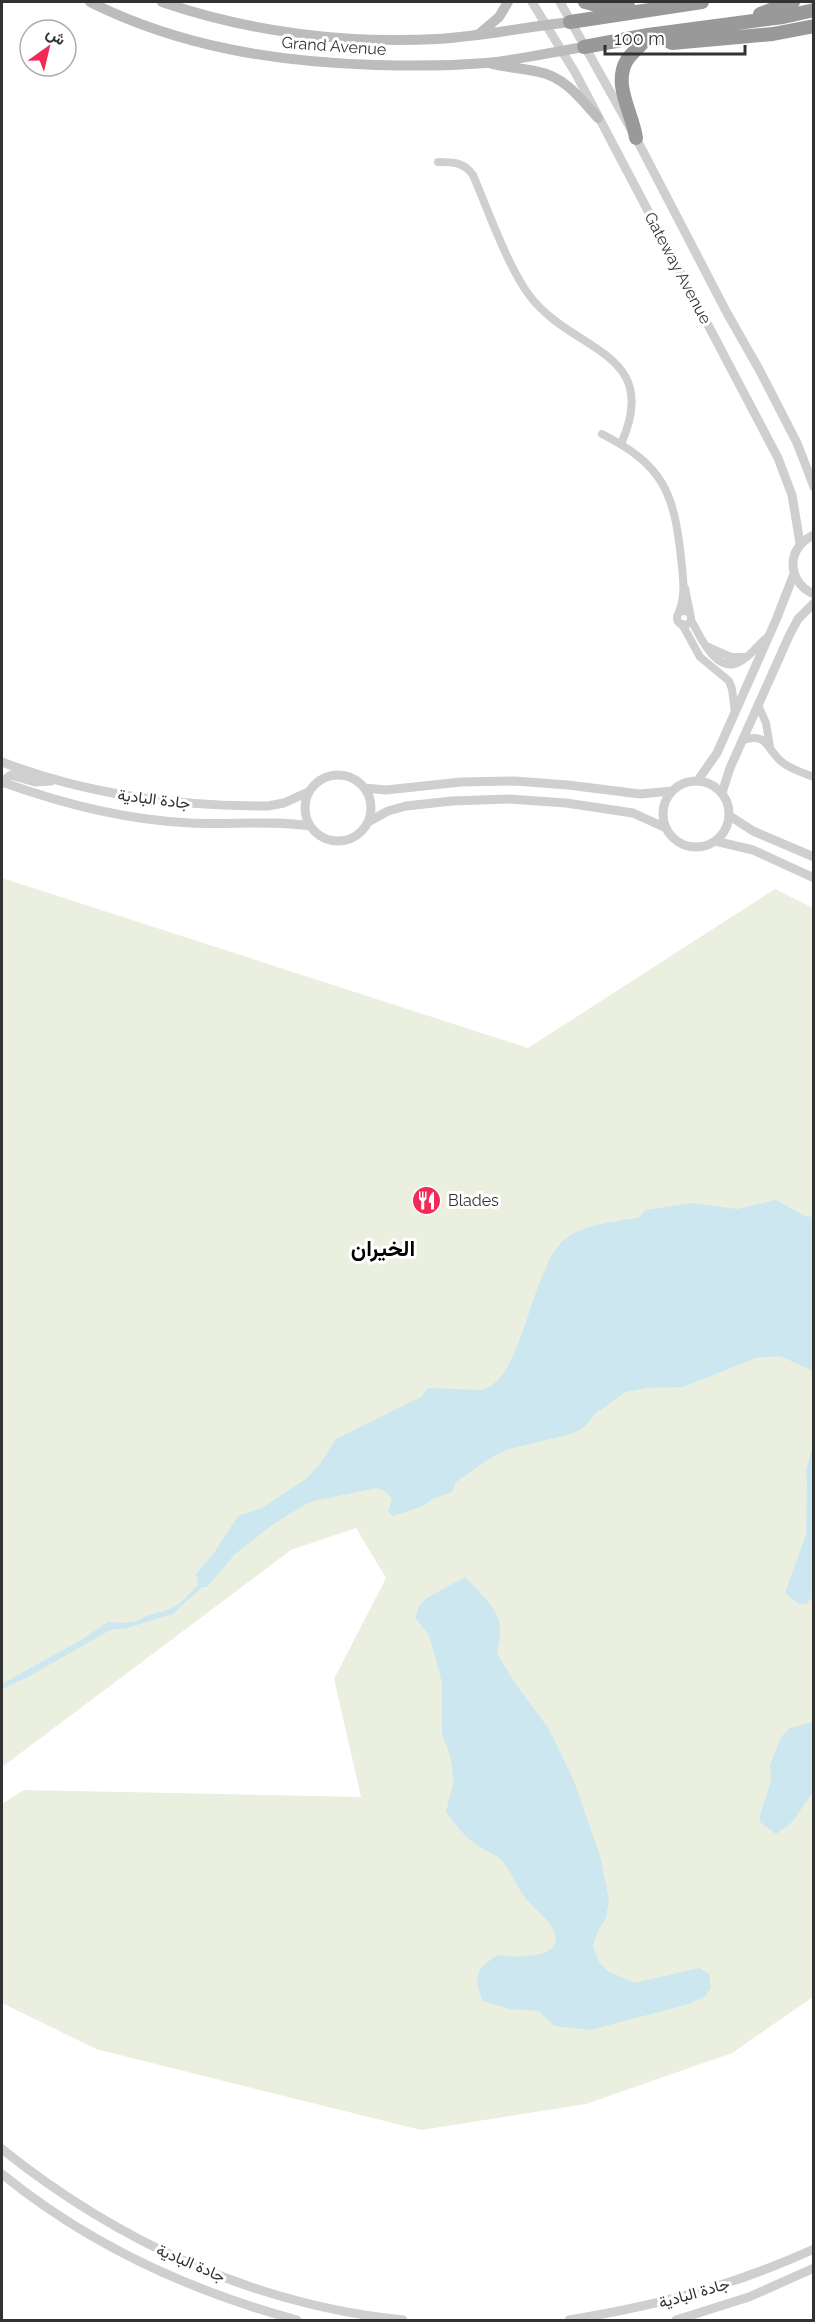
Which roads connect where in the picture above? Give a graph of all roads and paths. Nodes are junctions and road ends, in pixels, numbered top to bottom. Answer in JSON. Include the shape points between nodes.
{"nodes":[{"id":1,"x":90,"y":2,"type":"edge"},
{"id":2,"x":162,"y":2,"type":"edge"},
{"id":3,"x":508,"y":2,"type":"edge"},
{"id":4,"x":532,"y":2,"type":"edge"},
{"id":5,"x":560,"y":2,"type":"edge"},
{"id":6,"x":585,"y":2,"type":"edge"},
{"id":7,"x":702,"y":2,"type":"edge"},
{"id":8,"x":793,"y":2,"type":"edge"},
{"id":9,"x":651,"y":10,"type":"junction"},
{"id":10,"x":813,"y":10,"type":"edge"},
{"id":11,"x":570,"y":22,"type":"junction"},
{"id":12,"x":735,"y":22,"type":"junction"},
{"id":13,"x":546,"y":24,"type":"junction"},
{"id":14,"x":813,"y":26,"type":"edge"},
{"id":15,"x":480,"y":34,"type":"junction"},
{"id":16,"x":651,"y":35,"type":"junction"},
{"id":17,"x":584,"y":47,"type":"junction"},
{"id":18,"x":562,"y":50,"type":"junction"},
{"id":19,"x":488,"y":63,"type":"junction"},
{"id":20,"x":598,"y":118,"type":"junction"},
{"id":21,"x":636,"y":138,"type":"junction"},
{"id":22,"x":438,"y":162,"type":"dead end"},
{"id":23,"x":602,"y":434,"type":"dead end"},
{"id":24,"x":621,"y":444,"type":"junction"},
{"id":25,"x":813,"y":488,"type":"edge"},
{"id":26,"x":813,"y":535,"type":"edge"},
{"id":27,"x":800,"y":543,"type":"junction"},
{"id":28,"x":794,"y":574,"type":"junction"},
{"id":29,"x":684,"y":586,"type":"junction"},
{"id":30,"x":813,"y":594,"type":"edge"},
{"id":31,"x":813,"y":603,"type":"edge"},
{"id":32,"x":679,"y":612,"type":"junction"},
{"id":33,"x":690,"y":617,"type":"junction"},
{"id":34,"x":682,"y":624,"type":"junction"},
{"id":35,"x":769,"y":636,"type":"junction"},
{"id":36,"x":758,"y":705,"type":"junction"},
{"id":37,"x":735,"y":713,"type":"junction"},
{"id":38,"x":743,"y":740,"type":"junction"},
{"id":39,"x":770,"y":747,"type":"junction"},
{"id":40,"x":2,"y":762,"type":"edge"},
{"id":41,"x":813,"y":777,"type":"edge"},
{"id":42,"x":53,"y":780,"type":"junction"},
{"id":43,"x":698,"y":780,"type":"junction"},
{"id":44,"x":2,"y":782,"type":"edge"},
{"id":45,"x":365,"y":788,"type":"junction"},
{"id":46,"x":672,"y":791,"type":"junction"},
{"id":47,"x":308,"y":792,"type":"junction"},
{"id":48,"x":722,"y":793,"type":"junction"},
{"id":49,"x":730,"y":816,"type":"junction"},
{"id":50,"x":368,"y":822,"type":"junction"},
{"id":51,"x":310,"y":826,"type":"junction"},
{"id":52,"x":666,"y":828,"type":"junction"},
{"id":53,"x":715,"y":841,"type":"junction"},
{"id":54,"x":813,"y":858,"type":"edge"},
{"id":55,"x":813,"y":878,"type":"edge"},
{"id":56,"x":2,"y":2150,"type":"edge"},
{"id":57,"x":2,"y":2174,"type":"edge"},
{"id":58,"x":813,"y":2248,"type":"edge"},
{"id":59,"x":813,"y":2268,"type":"edge"},
{"id":60,"x":297,"y":2320,"type":"edge"},
{"id":61,"x":404,"y":2320,"type":"edge"},
{"id":62,"x":569,"y":2320,"type":"edge"},
{"id":63,"x":676,"y":2320,"type":"edge"}],
"edges":[{"from":1,"to":19,"type":"main road","name":"Grand Avenue","via":[[171,35],[267,57],[386,65]]},
{"from":2,"to":15,"type":"main road","name":"Grand Avenue","via":[[239,23],[316,35],[438,39]]},
{"from":3,"to":15,"type":"main road","via":[[499,17]]},
{"from":4,"to":13,"type":"street","name":"Gateway Avenue"},
{"from":5,"to":11,"type":"street","name":"Gateway Avenue"},
{"from":6,"to":9,"type":"highway"},
{"from":7,"to":9,"type":"highway"},
{"from":8,"to":12,"type":"highway"},
{"from":9,"to":11,"type":"highway"},
{"from":10,"to":12,"type":"highway"},
{"from":11,"to":13,"type":"main road","name":"Grand Avenue"},
{"from":11,"to":17,"type":"street","name":"Gateway Avenue"},
{"from":12,"to":16,"type":"highway"},
{"from":13,"to":15,"type":"main road","name":"Grand Avenue"},
{"from":13,"to":18,"type":"street","name":"Gateway Avenue"},
{"from":14,"to":16,"type":"highway","via":[[773,34],[672,43]]},
{"from":16,"to":17,"type":"highway"},
{"from":16,"to":21,"type":"highway","via":[[627,59],[622,71],[622,88]]},
{"from":17,"to":18,"type":"main road","name":"Grand Avenue"},
{"from":17,"to":21,"type":"street","name":"Gateway Avenue"},
{"from":18,"to":19,"type":"main road","name":"Grand Avenue"},
{"from":18,"to":20,"type":"street","name":"Gateway Avenue"},
{"from":19,"to":20,"type":"main road","via":[[552,76],[571,88]]},
{"from":20,"to":27,"type":"street","name":"Gateway Avenue","via":[[778,458],[792,495]]},
{"from":21,"to":25,"type":"street","name":"Gateway Avenue","via":[[801,450]]},
{"from":22,"to":24,"type":"street","via":[[458,163],[471,171],[519,279],[540,308],[611,358],[622,371],[633,405]]},
{"from":23,"to":24,"type":"street"},
{"from":24,"to":29,"type":"street","via":[[651,468],[669,496],[677,523]]},
{"from":26,"to":27,"type":"street"},
{"from":27,"to":28,"type":"street","via":[[793,558]]},
{"from":28,"to":30,"type":"street","via":[[801,587]]},
{"from":28,"to":35,"type":"street"},
{"from":29,"to":32,"type":"street"},
{"from":29,"to":33,"type":"street"},
{"from":31,"to":36,"type":"street","via":[[792,630]]},
{"from":32,"to":33,"type":"street","via":[[686,611]]},
{"from":32,"to":34,"type":"street","via":[[677,619]]},
{"from":33,"to":34,"type":"street"},
{"from":33,"to":35,"type":"street","via":[[714,657],[728,664],[748,657]]},
{"from":34,"to":37,"type":"street","via":[[703,660],[729,681]]},
{"from":35,"to":37,"type":"street"},
{"from":36,"to":38,"type":"street"},
{"from":36,"to":39,"type":"street"},
{"from":37,"to":43,"type":"street","via":[[717,753]]},
{"from":38,"to":39,"type":"street","via":[[760,738]]},
{"from":38,"to":48,"type":"street"},
{"from":39,"to":41,"type":"street","via":[[782,762]]},
{"from":40,"to":42,"type":"street","name":"جادة البادية"},
{"from":42,"to":44,"type":"street","via":[[35,782],[11,775]]},
{"from":42,"to":47,"type":"street","name":"جادة البادية","via":[[120,796],[189,804],[268,806]]},
{"from":43,"to":46,"type":"street"},
{"from":43,"to":48,"type":"street"},
{"from":44,"to":51,"type":"street","name":"جادة البادية","via":[[69,804],[141,819]]},
{"from":45,"to":46,"type":"street","via":[[386,790],[506,781],[640,794]]},
{"from":45,"to":47,"type":"street","via":[[354,778],[337,775],[318,781]]},
{"from":45,"to":50,"type":"street","via":[[371,802]]},
{"from":46,"to":52,"type":"street","via":[[664,804]]},
{"from":47,"to":51,"type":"street","via":[[305,806]]},
{"from":48,"to":49,"type":"street"},
{"from":49,"to":53,"type":"street","via":[[727,827]]},
{"from":49,"to":54,"type":"street"},
{"from":50,"to":51,"type":"street","via":[[354,837],[339,841],[324,838]]},
{"from":50,"to":52,"type":"street","via":[[406,806],[509,799],[633,813]]},
{"from":52,"to":53,"type":"street","via":[[675,840],[689,847]]},
{"from":53,"to":55,"type":"street","via":[[753,850]]},
{"from":56,"to":61,"type":"street","name":"جادة البادية","via":[[90,2214],[199,2268],[302,2303]]},
{"from":57,"to":60,"type":"street","name":"جادة البادية","via":[[45,2206],[150,2267],[226,2299]]},
{"from":58,"to":62,"type":"street","name":"جادة البادية","via":[[758,2273],[691,2296]]},
{"from":59,"to":63,"type":"street","name":"جادة البادية","via":[[749,2297]]}]}
